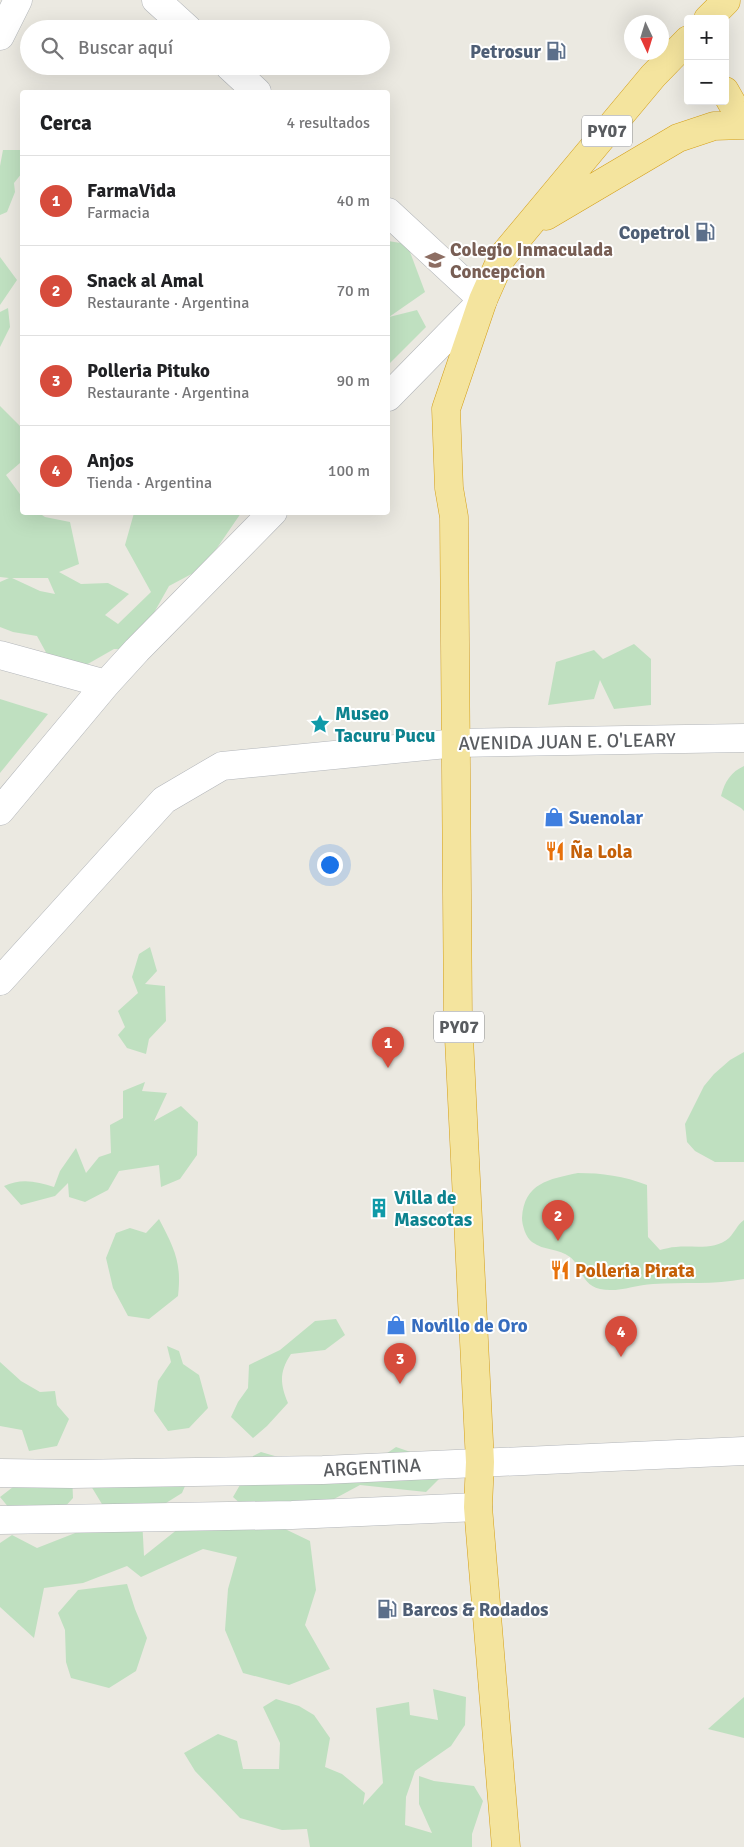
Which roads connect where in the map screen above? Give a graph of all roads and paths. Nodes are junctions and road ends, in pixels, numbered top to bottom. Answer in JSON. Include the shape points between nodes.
{"nodes":[{"id":1,"x":18,"y":0,"type":"edge"},
{"id":2,"x":156,"y":0,"type":"edge"},
{"id":3,"x":178,"y":20,"type":"edge"},
{"id":4,"x":0,"y":36,"type":"edge"},
{"id":5,"x":684,"y":44,"type":"edge"},
{"id":6,"x":239,"y":75,"type":"edge"},
{"id":7,"x":255,"y":90,"type":"edge"},
{"id":8,"x":729,"y":98,"type":"edge"},
{"id":9,"x":744,"y":117,"type":"edge"},
{"id":10,"x":744,"y":126,"type":"edge"},
{"id":11,"x":390,"y":214,"type":"edge"},
{"id":12,"x":530,"y":226,"type":"junction"},
{"id":13,"x":483,"y":300,"type":"junction"},
{"id":14,"x":390,"y":395,"type":"edge"},
{"id":15,"x":270,"y":515,"type":"edge"},
{"id":16,"x":0,"y":655,"type":"edge"},
{"id":17,"x":106,"y":684,"type":"junction"},
{"id":18,"x":744,"y":738,"type":"edge"},
{"id":19,"x":457,"y":743,"type":"junction"},
{"id":20,"x":0,"y":811,"type":"edge"},
{"id":21,"x":0,"y":981,"type":"edge"},
{"id":22,"x":744,"y":1451,"type":"edge"},
{"id":23,"x":480,"y":1462,"type":"junction"},
{"id":24,"x":0,"y":1473,"type":"edge"},
{"id":25,"x":478,"y":1507,"type":"junction"},
{"id":26,"x":0,"y":1520,"type":"edge"},
{"id":27,"x":506,"y":1847,"type":"edge"}],
"edges":[{"from":1,"to":4,"type":"street"},
{"from":2,"to":3,"type":"street"},
{"from":5,"to":12,"type":"highway","number":"PY07","via":[[653,76]]},
{"from":6,"to":7,"type":"street"},
{"from":8,"to":9,"type":"highway"},
{"from":10,"to":12,"type":"highway","number":"PY07","via":[[714,126],[678,138]]},
{"from":11,"to":13,"type":"street"},
{"from":12,"to":13,"type":"highway","number":"PY07","via":[[502,257]]},
{"from":13,"to":14,"type":"street"},
{"from":13,"to":19,"type":"highway","number":"PY07","via":[[446,409],[449,488],[454,517]]},
{"from":15,"to":17,"type":"street"},
{"from":16,"to":17,"type":"street"},
{"from":17,"to":20,"type":"street"},
{"from":18,"to":19,"type":"street","name":"AVENIDA JUAN E. O'LEARY"},
{"from":19,"to":21,"type":"street","name":"AVENIDA JUAN E. O'LEARY","via":[[222,766],[164,800]]},
{"from":19,"to":23,"type":"highway","number":"PY07","via":[[458,1018]]},
{"from":22,"to":23,"type":"street","name":"ARGENTINA"},
{"from":23,"to":24,"type":"street","name":"ARGENTINA","via":[[323,1470]]},
{"from":23,"to":25,"type":"highway","number":"PY07"},
{"from":25,"to":26,"type":"street","via":[[292,1515]]},
{"from":25,"to":27,"type":"highway","number":"PY07"}]}
